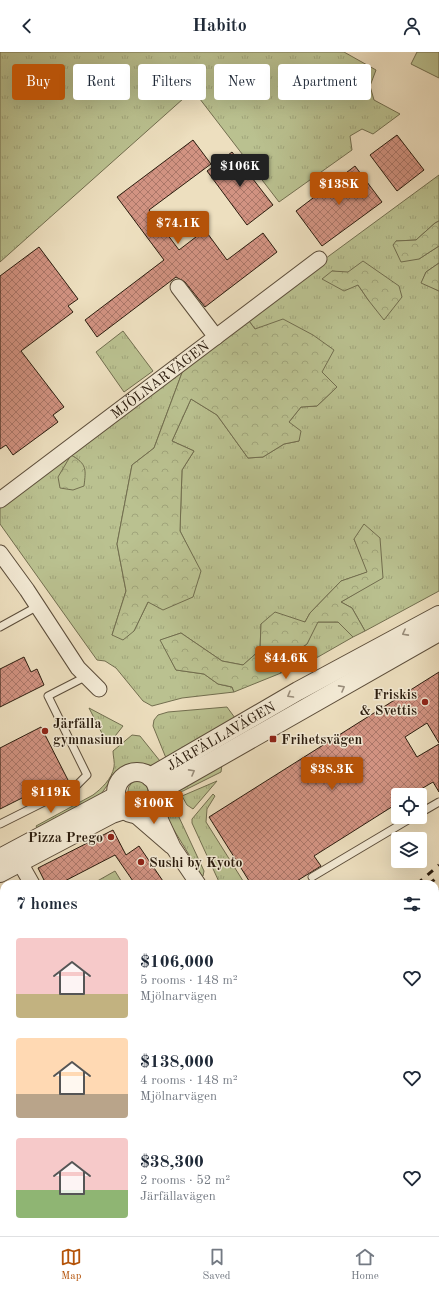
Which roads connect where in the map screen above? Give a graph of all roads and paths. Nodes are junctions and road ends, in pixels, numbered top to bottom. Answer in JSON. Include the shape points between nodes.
{"nodes":[{"id":1,"x":319,"y":258,"type":"dead end"},
{"id":2,"x":178,"y":286,"type":"dead end"},
{"id":3,"x":216,"y":337,"type":"junction"},
{"id":4,"x":0,"y":500,"type":"edge"},
{"id":5,"x":0,"y":553,"type":"edge"},
{"id":6,"x":38,"y":606,"type":"junction"},
{"id":7,"x":439,"y":615,"type":"edge"},
{"id":8,"x":0,"y":627,"type":"edge"},
{"id":9,"x":439,"y":632,"type":"edge"},
{"id":10,"x":85,"y":677,"type":"junction"},
{"id":11,"x":99,"y":689,"type":"dead end"},
{"id":12,"x":155,"y":790,"type":"junction"},
{"id":13,"x":439,"y":802,"type":"edge"},
{"id":14,"x":124,"y":806,"type":"junction"},
{"id":15,"x":427,"y":809,"type":"edge"},
{"id":16,"x":0,"y":824,"type":"edge"},
{"id":17,"x":401,"y":824,"type":"edge"},
{"id":18,"x":173,"y":848,"type":"junction"},
{"id":19,"x":11,"y":857,"type":"edge"},
{"id":20,"x":0,"y":873,"type":"edge"},
{"id":21,"x":312,"y":877,"type":"dead end"},
{"id":22,"x":29,"y":880,"type":"edge"},
{"id":23,"x":195,"y":880,"type":"edge"}],
"edges":[{"from":1,"to":3,"type":"street","name":"MJÖLNARVÄGEN"},
{"from":2,"to":3,"type":"street"},
{"from":3,"to":4,"type":"street","name":"MJÖLNARVÄGEN"},
{"from":5,"to":6,"type":"street"},
{"from":6,"to":8,"type":"lane"},
{"from":6,"to":10,"type":"street"},
{"from":7,"to":12,"type":"street","name":"JÄRFÄLLAVÄGEN","one_way":true,"via":[[298,691]]},
{"from":12,"to":9,"type":"street","name":"JÄRFÄLLAVÄGEN","one_way":true,"via":[[366,675]]},
{"from":10,"to":11,"type":"street"},
{"from":10,"to":16,"type":"lane","via":[[48,696],[87,775],[76,786]]},
{"from":12,"to":14,"type":"street","via":[[152,808],[146,812]]},
{"from":12,"to":14,"type":"street","via":[[140,772],[126,775],[118,783]]},
{"from":12,"to":18,"type":"street","via":[[161,821]]},
{"from":13,"to":15,"type":"lane"},
{"from":14,"to":18,"type":"street"},
{"from":14,"to":19,"type":"street","via":[[112,814]]},
{"from":17,"to":21,"type":"lane"},
{"from":18,"to":23,"type":"street"},
{"from":19,"to":20,"type":"street"},
{"from":19,"to":22,"type":"street"}]}
